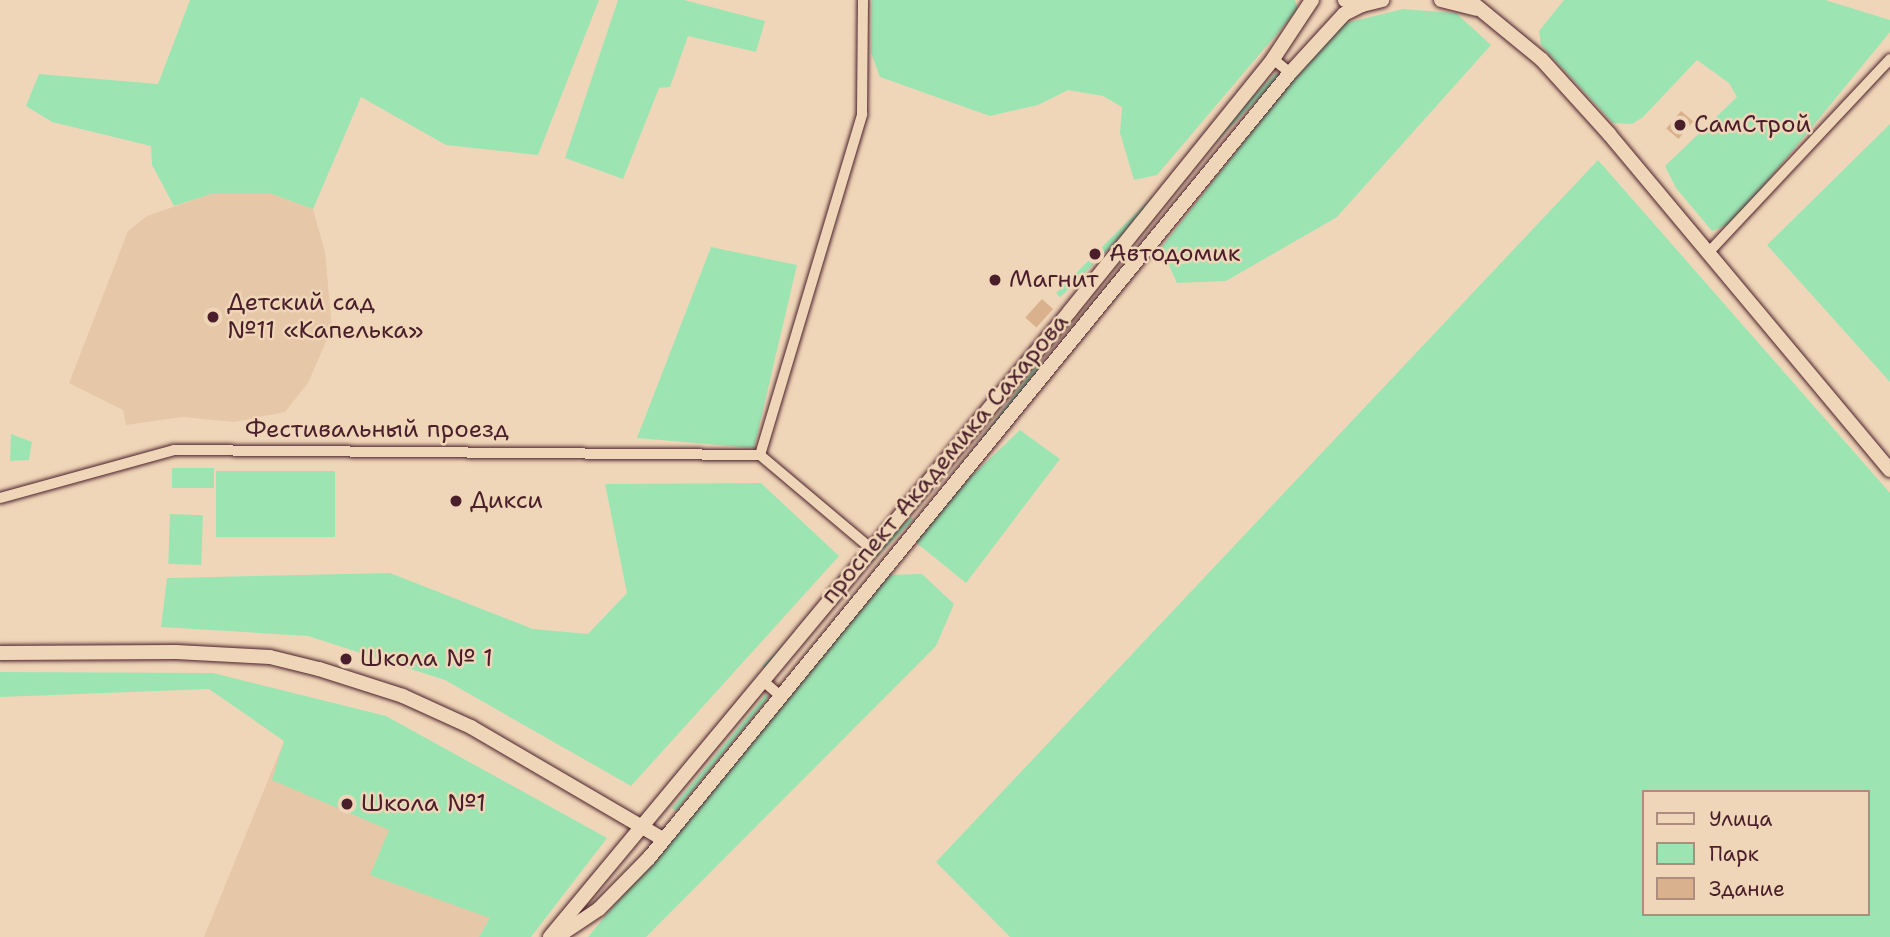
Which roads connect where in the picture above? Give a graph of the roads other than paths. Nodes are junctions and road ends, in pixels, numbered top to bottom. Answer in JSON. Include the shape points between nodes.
{"nodes":[{"id":1,"x":863,"y":0,"type":"edge"},
{"id":2,"x":1312,"y":0,"type":"edge"},
{"id":3,"x":1345,"y":0,"type":"edge"},
{"id":4,"x":1382,"y":0,"type":"edge"},
{"id":5,"x":1441,"y":0,"type":"edge"},
{"id":6,"x":1469,"y":0,"type":"edge"},
{"id":7,"x":1362,"y":5,"type":"junction"},
{"id":8,"x":1481,"y":10,"type":"junction"},
{"id":9,"x":1273,"y":59,"type":"junction"},
{"id":10,"x":1890,"y":59,"type":"edge"},
{"id":11,"x":1290,"y":73,"type":"junction"},
{"id":12,"x":1708,"y":253,"type":"junction"},
{"id":13,"x":1038,"y":349,"type":"junction"},
{"id":14,"x":1055,"y":363,"type":"junction"},
{"id":15,"x":760,"y":455,"type":"junction"},
{"id":16,"x":1890,"y":470,"type":"edge"},
{"id":17,"x":0,"y":498,"type":"edge"},
{"id":18,"x":908,"y":505,"type":"junction"},
{"id":19,"x":925,"y":516,"type":"junction"},
{"id":20,"x":873,"y":550,"type":"junction"},
{"id":21,"x":0,"y":653,"type":"edge"},
{"id":22,"x":762,"y":680,"type":"junction"},
{"id":23,"x":779,"y":695,"type":"junction"},
{"id":24,"x":641,"y":822,"type":"junction"},
{"id":25,"x":663,"y":839,"type":"junction"},
{"id":26,"x":550,"y":937,"type":"edge"},
{"id":27,"x":557,"y":937,"type":"edge"}],
"edges":[{"from":1,"to":15,"type":"street","via":[[862,114]]},
{"from":2,"to":9,"type":"street","name":"проспект Академика Сахарова"},
{"from":3,"to":7,"type":"street"},
{"from":4,"to":7,"type":"street"},
{"from":5,"to":8,"type":"street"},
{"from":6,"to":8,"type":"street"},
{"from":7,"to":11,"type":"street","name":"проспект Академика Сахарова","via":[[1344,14]]},
{"from":8,"to":12,"type":"street","via":[[1542,60]]},
{"from":9,"to":11,"type":"street"},
{"from":9,"to":13,"type":"street","name":"проспект Академика Сахарова"},
{"from":10,"to":12,"type":"street"},
{"from":11,"to":14,"type":"street","name":"проспект Академика Сахарова"},
{"from":12,"to":16,"type":"street"},
{"from":13,"to":14,"type":"street"},
{"from":13,"to":18,"type":"street","name":"проспект Академика Сахарова"},
{"from":14,"to":19,"type":"street","name":"проспект Академика Сахарова"},
{"from":15,"to":17,"type":"street","name":"Фестивальный проезд","via":[[174,450]]},
{"from":15,"to":20,"type":"street"},
{"from":18,"to":19,"type":"street"},
{"from":18,"to":20,"type":"street","name":"проспект Академика Сахарова"},
{"from":19,"to":23,"type":"street","name":"проспект Академика Сахарова"},
{"from":20,"to":22,"type":"street","name":"проспект Академика Сахарова"},
{"from":21,"to":24,"type":"street","via":[[176,652],[270,657],[319,669],[403,696],[471,727]]},
{"from":22,"to":23,"type":"street"},
{"from":22,"to":24,"type":"street","name":"проспект Академика Сахарова"},
{"from":23,"to":25,"type":"street","name":"проспект Академика Сахарова"},
{"from":24,"to":25,"type":"street"},
{"from":24,"to":26,"type":"street","name":"проспект Академика Сахарова"},
{"from":25,"to":27,"type":"street","name":"проспект Академика Сахарова","via":[[599,909]]}]}
